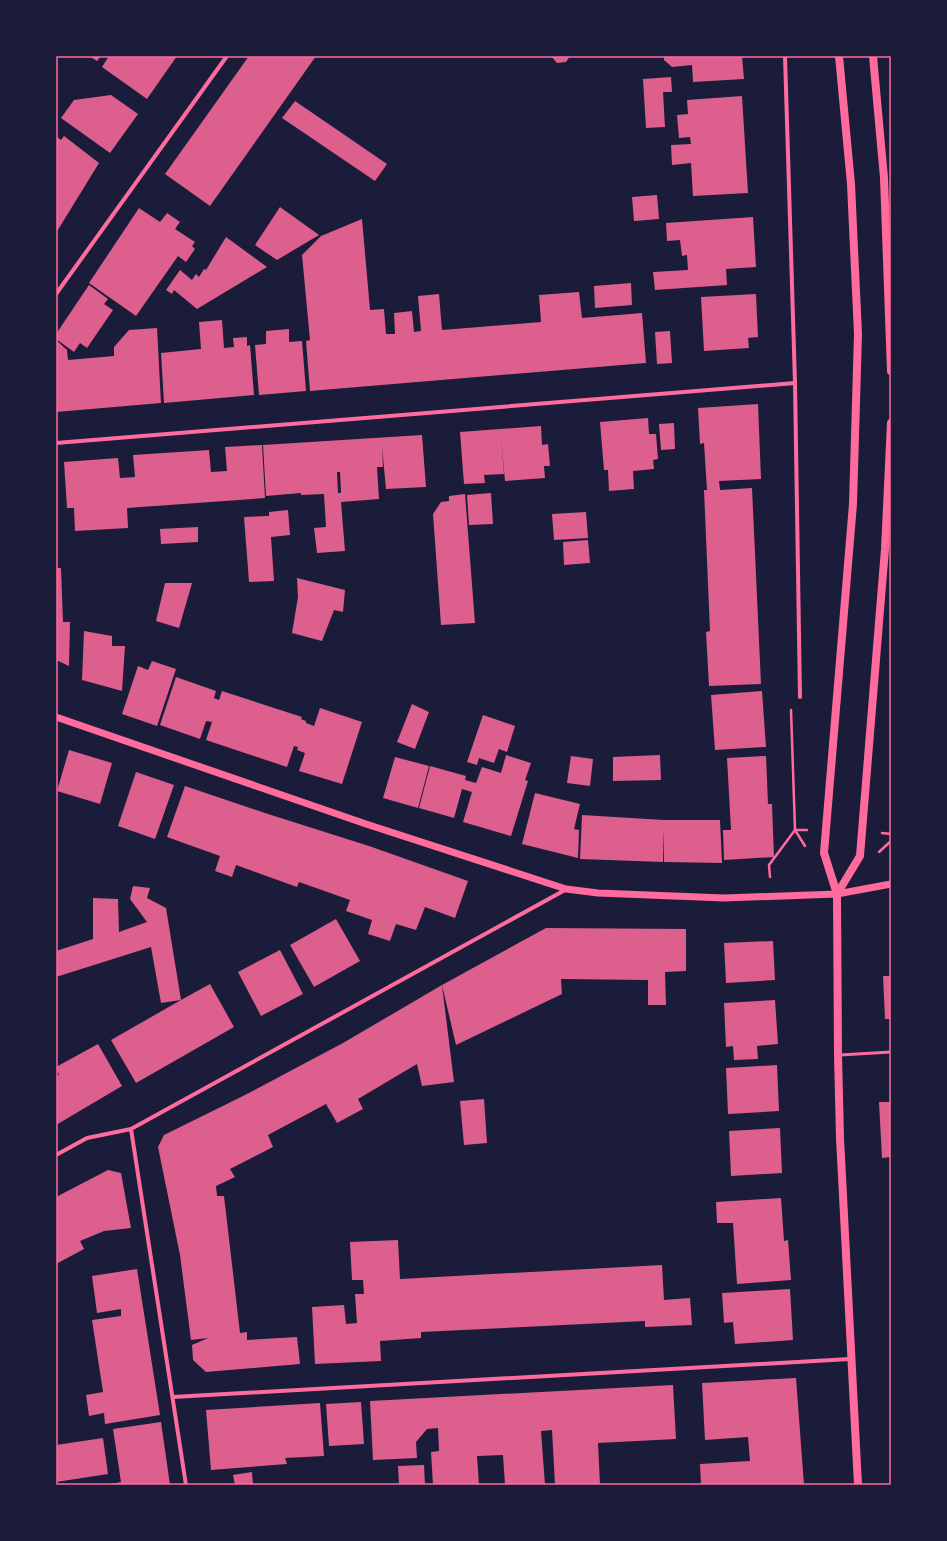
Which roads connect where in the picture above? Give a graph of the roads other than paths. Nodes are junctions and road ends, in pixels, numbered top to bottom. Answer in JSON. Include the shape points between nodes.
{"nodes":[{"id":1,"x":227,"y":56,"type":"edge"},
{"id":2,"x":785,"y":56,"type":"edge"},
{"id":3,"x":839,"y":56,"type":"edge"},
{"id":4,"x":873,"y":56,"type":"edge"},
{"id":5,"x":56,"y":294,"type":"edge"},
{"id":6,"x":891,"y":371,"type":"edge"},
{"id":7,"x":795,"y":383,"type":"junction"},
{"id":8,"x":891,"y":423,"type":"edge"},
{"id":9,"x":56,"y":443,"type":"edge"},
{"id":10,"x":800,"y":696,"type":"road end"},
{"id":11,"x":56,"y":718,"type":"edge"},
{"id":12,"x":891,"y":884,"type":"edge"},
{"id":13,"x":566,"y":890,"type":"junction"},
{"id":14,"x":837,"y":894,"type":"junction"},
{"id":15,"x":891,"y":1052,"type":"edge"},
{"id":16,"x":838,"y":1055,"type":"junction"},
{"id":17,"x":131,"y":1129,"type":"junction"},
{"id":18,"x":56,"y":1155,"type":"edge"},
{"id":19,"x":850,"y":1358,"type":"junction"},
{"id":20,"x":173,"y":1397,"type":"junction"},
{"id":21,"x":186,"y":1485,"type":"edge"},
{"id":22,"x":858,"y":1485,"type":"edge"}],
"edges":[{"from":1,"to":5,"type":"street"},
{"from":2,"to":7,"type":"street"},
{"from":3,"to":14,"type":"main road","via":[[851,184],[858,334],[853,504],[824,853]]},
{"from":4,"to":6,"type":"main road","via":[[884,178]]},
{"from":7,"to":9,"type":"street"},
{"from":7,"to":10,"type":"street"},
{"from":8,"to":14,"type":"main road","via":[[885,550],[860,856]]},
{"from":11,"to":13,"type":"street"},
{"from":12,"to":14,"type":"street"},
{"from":13,"to":14,"type":"street","via":[[717,898]]},
{"from":13,"to":17,"type":"street"},
{"from":14,"to":16,"type":"main road"},
{"from":15,"to":16,"type":"lane"},
{"from":16,"to":19,"type":"main road"},
{"from":17,"to":18,"type":"street","via":[[87,1138]]},
{"from":17,"to":20,"type":"street"},
{"from":19,"to":20,"type":"street"},
{"from":19,"to":22,"type":"main road"},
{"from":20,"to":21,"type":"street"}]}
